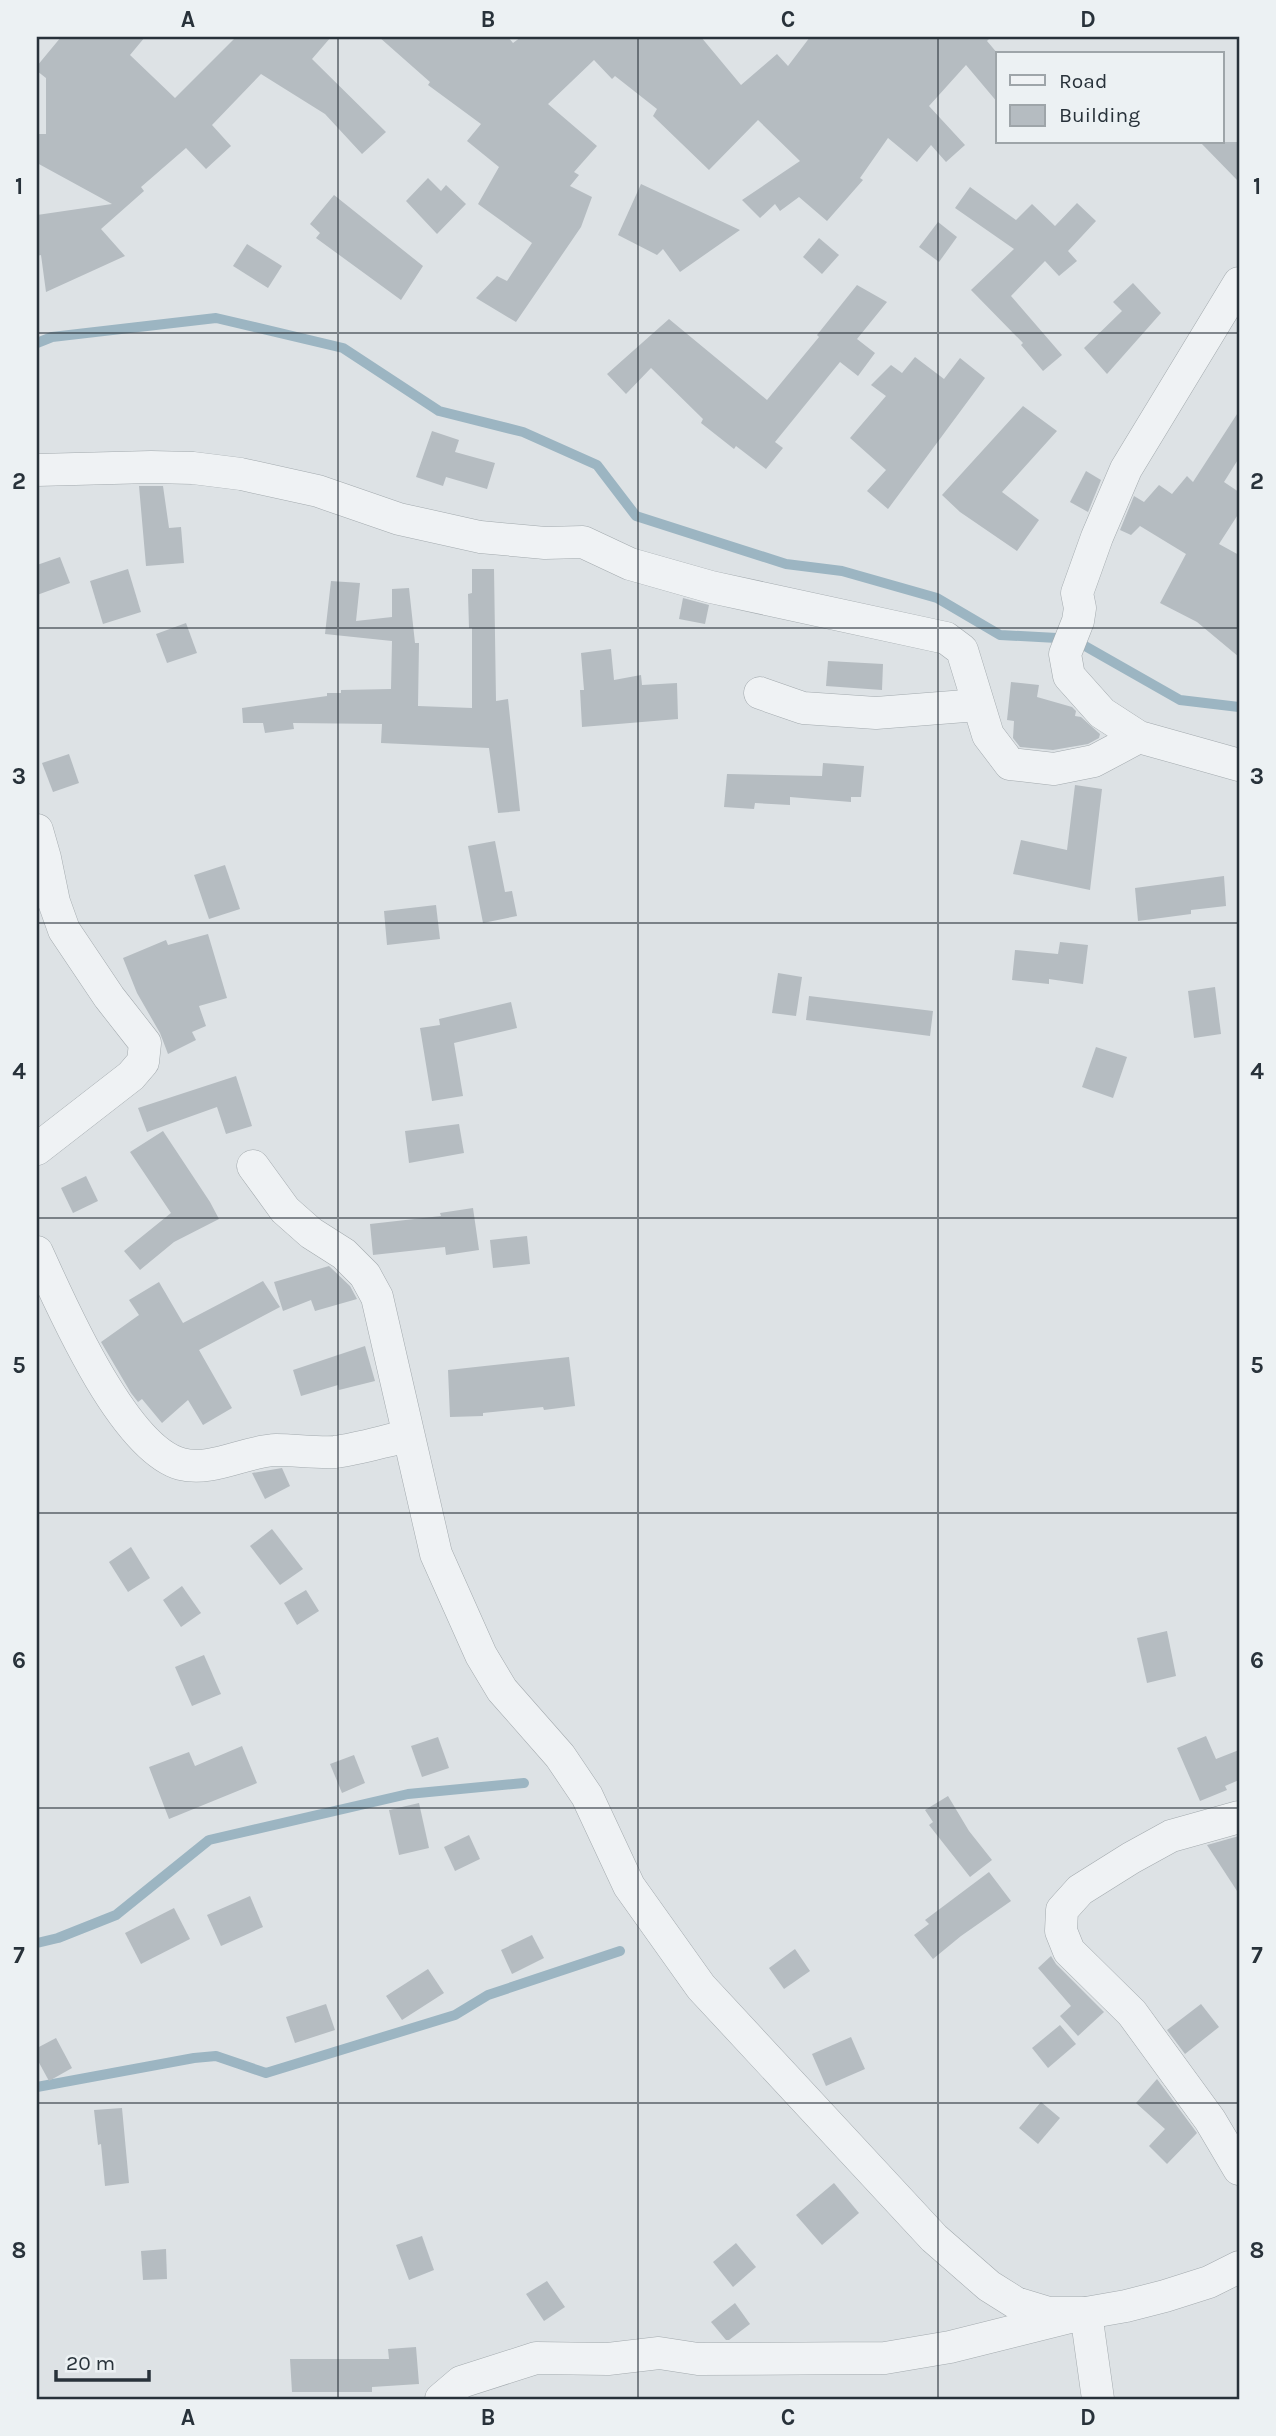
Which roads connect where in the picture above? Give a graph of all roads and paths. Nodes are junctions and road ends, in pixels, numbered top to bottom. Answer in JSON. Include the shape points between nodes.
{"nodes":[{"id":1,"x":1239,"y":283,"type":"edge"},
{"id":2,"x":37,"y":464,"type":"edge"},
{"id":3,"x":37,"y":471,"type":"edge"},
{"id":4,"x":760,"y":693,"type":"dead end"},
{"id":5,"x":978,"y":705,"type":"junction"},
{"id":6,"x":1139,"y":737,"type":"junction"},
{"id":7,"x":1239,"y":765,"type":"edge"},
{"id":8,"x":37,"y":831,"type":"edge"},
{"id":9,"x":37,"y":1149,"type":"edge"},
{"id":10,"x":253,"y":1166,"type":"dead end"},
{"id":11,"x":37,"y":1252,"type":"edge"},
{"id":12,"x":408,"y":1436,"type":"junction"},
{"id":13,"x":1239,"y":1817,"type":"edge"},
{"id":14,"x":1239,"y":2169,"type":"edge"},
{"id":15,"x":1239,"y":2267,"type":"edge"},
{"id":16,"x":1086,"y":2313,"type":"junction"},
{"id":17,"x":441,"y":2399,"type":"edge"},
{"id":18,"x":1098,"y":2399,"type":"edge"}],
"edges":[{"from":1,"to":6,"type":"street","via":[[1126,470],[1077,593],[1078,621],[1065,654],[1069,676],[1102,713]]},
{"from":2,"to":3,"type":"street"},
{"from":3,"to":5,"type":"street","via":[[123,467],[215,470],[287,483],[399,519],[480,537],[583,542],[630,564],[711,587],[946,638],[962,650]]},
{"from":4,"to":5,"type":"street","via":[[803,708],[876,713]]},
{"from":5,"to":6,"type":"street","via":[[988,735],[1010,764],[1054,769],[1094,761]]},
{"from":6,"to":7,"type":"street"},
{"from":8,"to":9,"type":"street","via":[[64,930],[145,1043],[144,1062],[131,1076]]},
{"from":10,"to":12,"type":"street","via":[[285,1210],[365,1275],[377,1297]]},
{"from":11,"to":12,"type":"street","via":[[86,1356],[138,1434],[157,1453],[182,1465],[213,1464],[276,1450],[338,1451]]},
{"from":12,"to":16,"type":"street","via":[[436,1554],[481,1655],[502,1690],[561,1756],[629,1886],[688,1970],[934,2238],[980,2278],[1016,2303],[1049,2313]]},
{"from":13,"to":14,"type":"street","via":[[1171,1836],[1080,1890],[1062,1910],[1061,1931],[1069,1951],[1132,2013]]},
{"from":15,"to":16,"type":"street","via":[[1165,2296]]},
{"from":16,"to":17,"type":"street","via":[[885,2358],[698,2359],[659,2353],[608,2359],[536,2358],[461,2382]]},
{"from":16,"to":18,"type":"street"}]}
